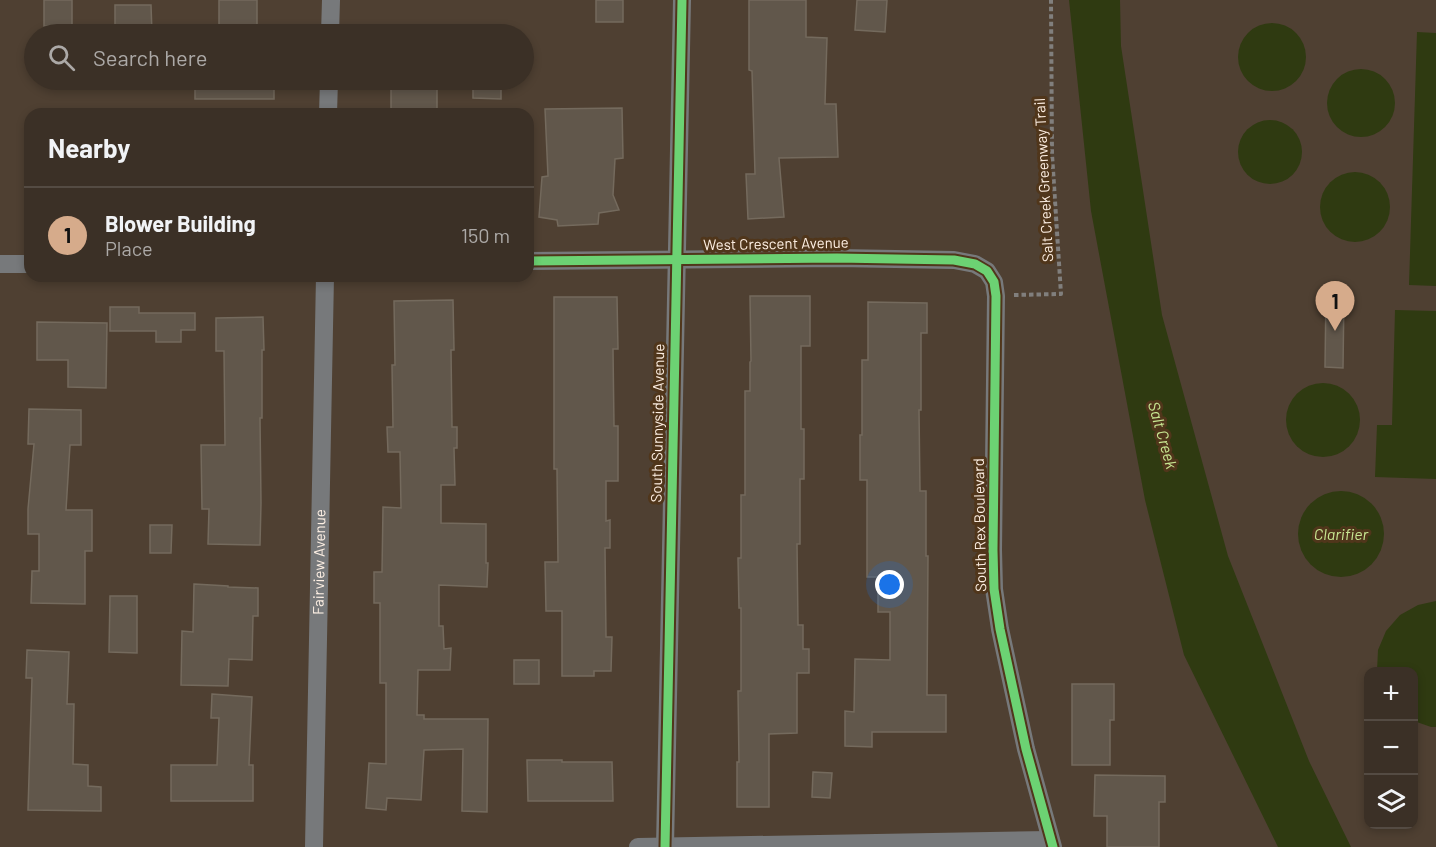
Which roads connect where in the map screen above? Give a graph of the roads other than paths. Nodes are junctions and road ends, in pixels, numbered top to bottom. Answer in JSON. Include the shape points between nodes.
{"nodes":[{"id":1,"x":331,"y":0,"type":"edge"},
{"id":2,"x":682,"y":0,"type":"edge"},
{"id":3,"x":330,"y":24,"type":"edge"},
{"id":4,"x":329,"y":90,"type":"edge"},
{"id":5,"x":328,"y":108,"type":"edge"},
{"id":6,"x":677,"y":260,"type":"junction"},
{"id":7,"x":534,"y":261,"type":"edge"},
{"id":8,"x":0,"y":264,"type":"edge"},
{"id":9,"x":24,"y":264,"type":"edge"},
{"id":10,"x":987,"y":271,"type":"joint"},
{"id":11,"x":325,"y":282,"type":"edge"},
{"id":12,"x":1052,"y":844,"type":"edge"},
{"id":13,"x":314,"y":847,"type":"edge"},
{"id":14,"x":638,"y":847,"type":"edge"},
{"id":15,"x":665,"y":847,"type":"edge"}],
"edges":[{"from":1,"to":3,"type":"street"},
{"from":2,"to":6,"type":"street","name":"South Sunnyside Avenue"},
{"from":4,"to":5,"type":"street"},
{"from":6,"to":7,"type":"street","name":"West Crescent Avenue"},
{"from":6,"to":10,"type":"street","name":"West Crescent Avenue","via":[[954,260]]},
{"from":6,"to":15,"type":"street","name":"South Sunnyside Avenue"},
{"from":8,"to":9,"type":"street"},
{"from":10,"to":12,"type":"street","name":"South Rex Boulevard","via":[[996,296],[994,589],[1026,749]]},
{"from":11,"to":13,"type":"street","name":"Fairview Avenue"},
{"from":12,"to":15,"type":"street"},
{"from":14,"to":15,"type":"street"}]}
